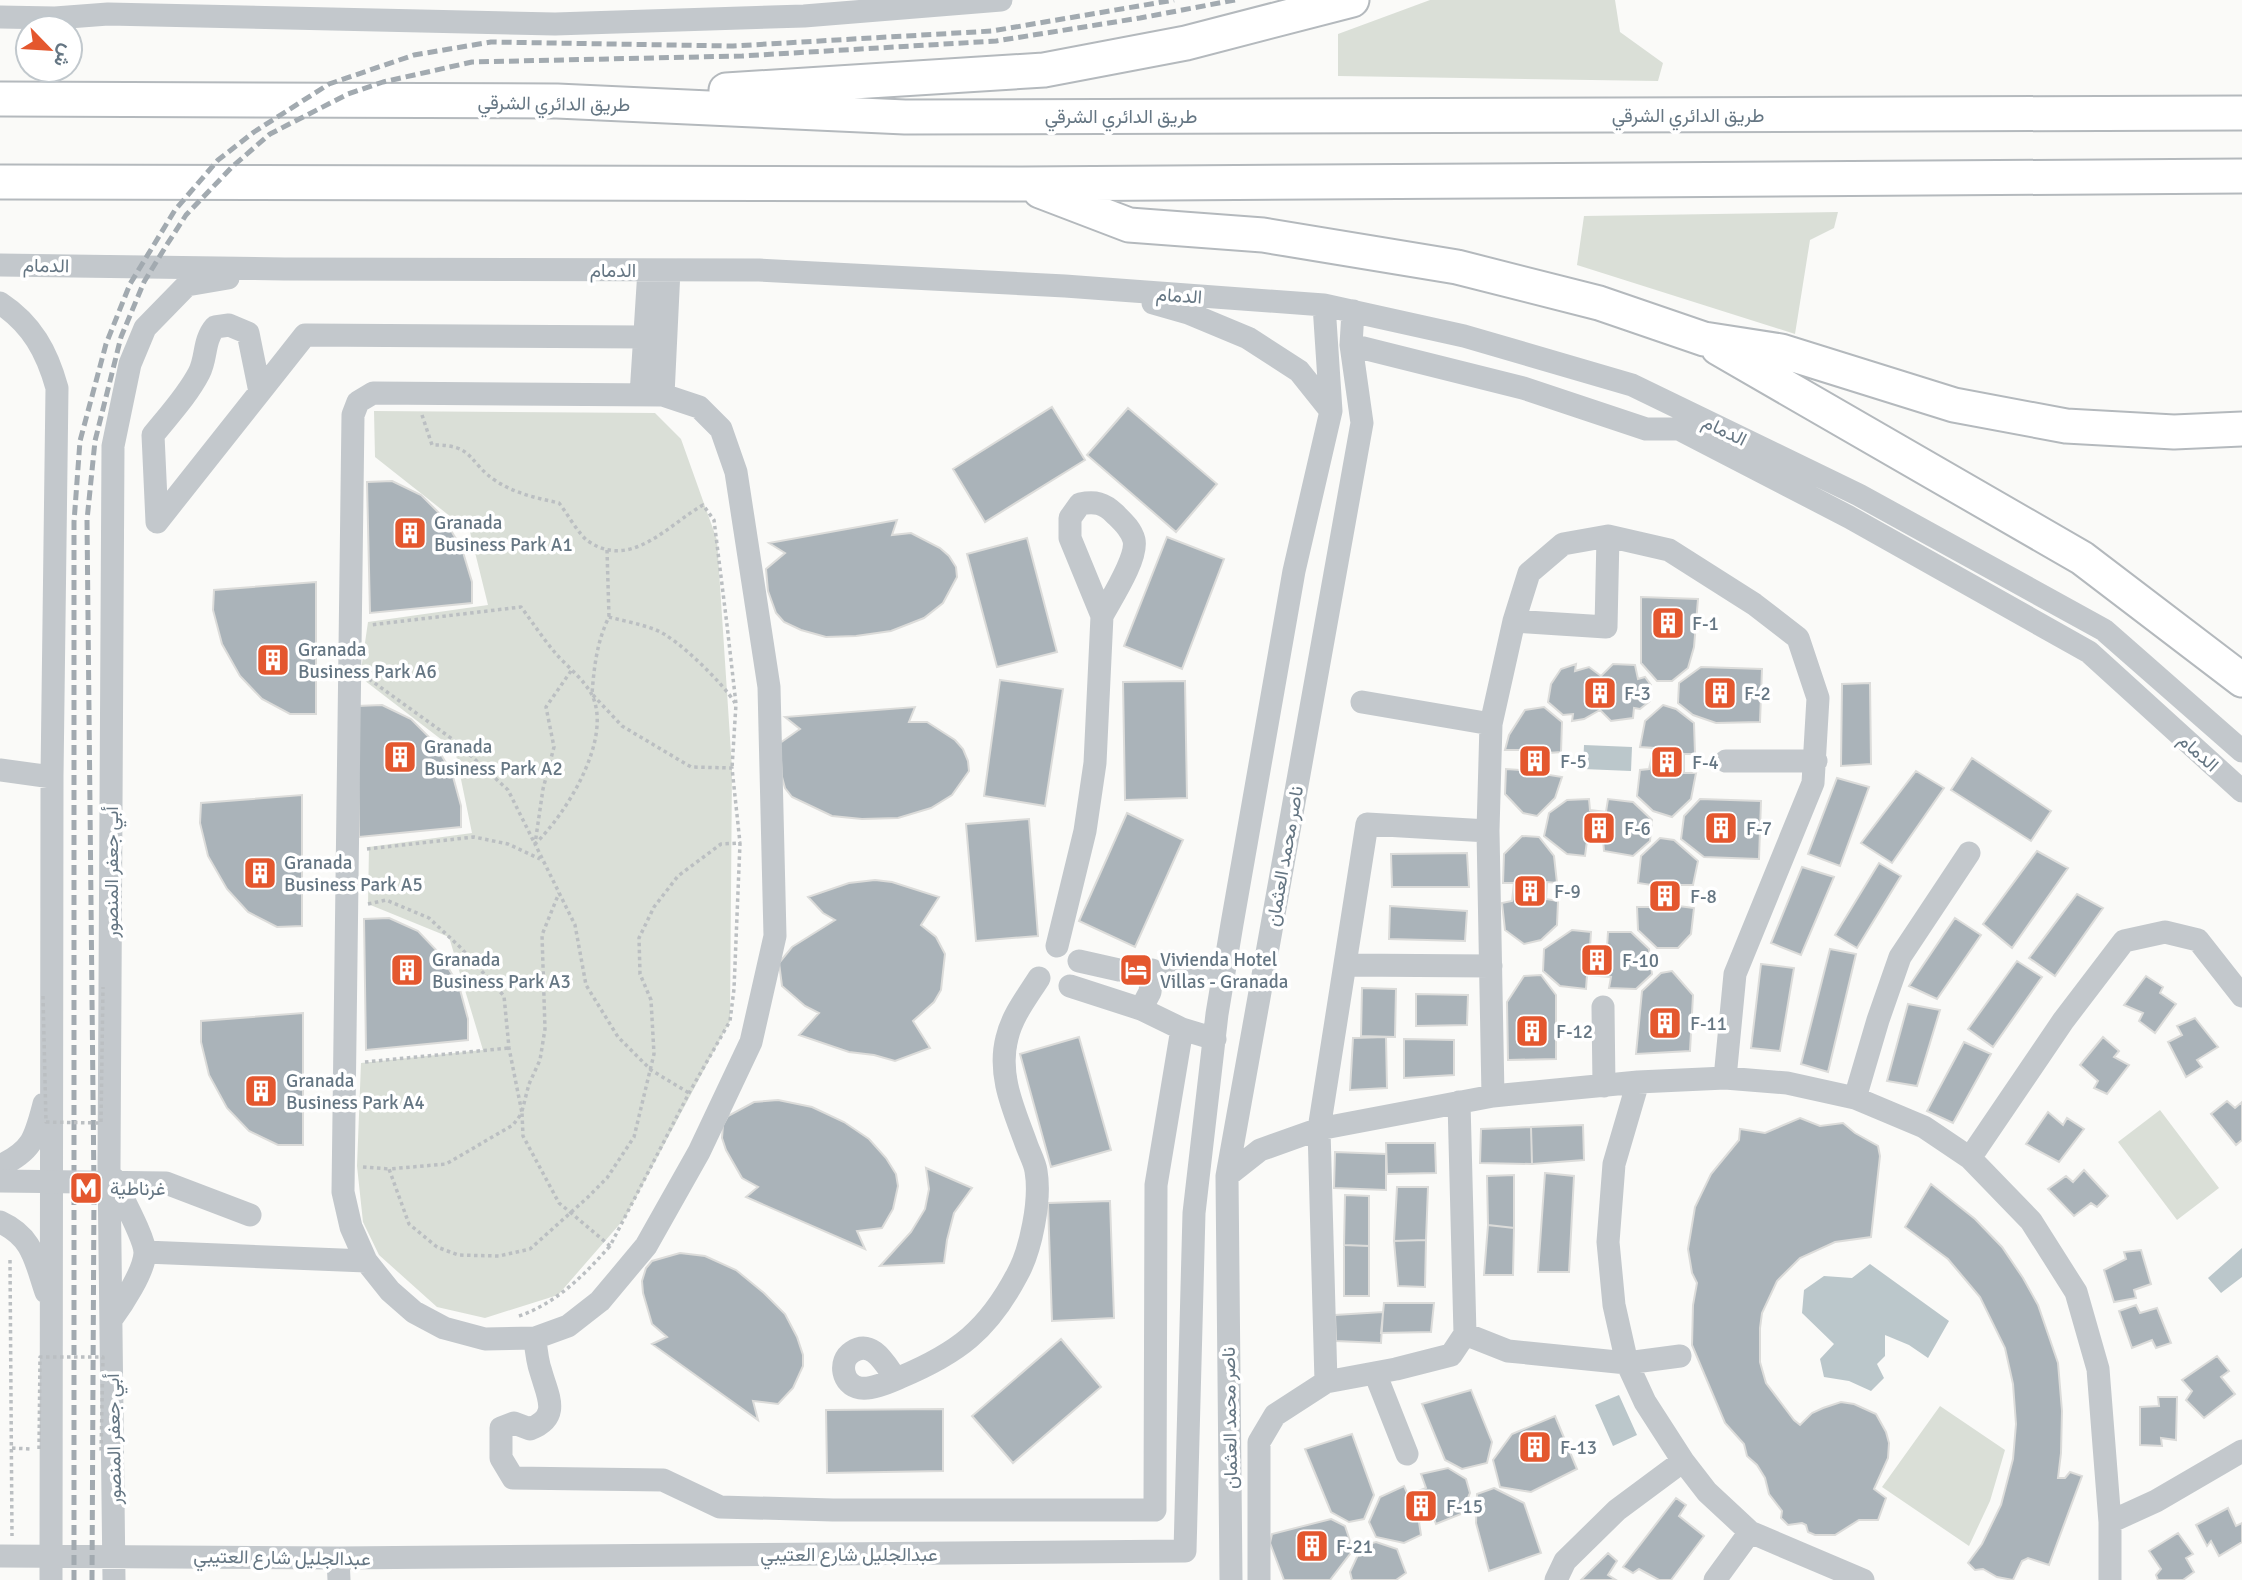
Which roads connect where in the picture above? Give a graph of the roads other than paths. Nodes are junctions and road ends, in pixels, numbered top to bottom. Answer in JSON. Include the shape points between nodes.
{"nodes":[{"id":1,"x":1001,"y":0,"type":"edge"},
{"id":2,"x":1352,"y":0,"type":"edge"},
{"id":3,"x":108,"y":7,"type":"edge"},
{"id":4,"x":55,"y":9,"type":"edge"},
{"id":5,"x":0,"y":17,"type":"edge"},
{"id":6,"x":0,"y":99,"type":"edge"},
{"id":7,"x":557,"y":102,"type":"junction"},
{"id":8,"x":2242,"y":113,"type":"edge"},
{"id":9,"x":2242,"y":176,"type":"edge"},
{"id":10,"x":0,"y":182,"type":"edge"},
{"id":11,"x":1022,"y":184,"type":"junction"},
{"id":12,"x":0,"y":265,"type":"edge"},
{"id":13,"x":285,"y":269,"type":"junction"},
{"id":14,"x":659,"y":270,"type":"junction"},
{"id":15,"x":1113,"y":291,"type":"junction"},
{"id":16,"x":0,"y":303,"type":"edge"},
{"id":17,"x":1324,"y":305,"type":"junction"},
{"id":18,"x":1353,"y":311,"type":"junction"},
{"id":19,"x":641,"y":337,"type":"junction"},
{"id":20,"x":1704,"y":339,"type":"junction"},
{"id":21,"x":1351,"y":345,"type":"junction"},
{"id":22,"x":260,"y":391,"type":"junction"},
{"id":23,"x":652,"y":395,"type":"junction"},
{"id":24,"x":1331,"y":411,"type":"junction"},
{"id":25,"x":2242,"y":429,"type":"edge"},
{"id":26,"x":1608,"y":536,"type":"junction"},
{"id":27,"x":1102,"y":616,"type":"dead end"},
{"id":28,"x":1514,"y":621,"type":"junction"},
{"id":29,"x":2242,"y":680,"type":"edge"},
{"id":30,"x":1362,"y":702,"type":"dead end"},
{"id":31,"x":1492,"y":724,"type":"junction"},
{"id":32,"x":2242,"y":751,"type":"edge"},
{"id":33,"x":1726,"y":761,"type":"dead end"},
{"id":34,"x":1816,"y":761,"type":"junction"},
{"id":35,"x":0,"y":770,"type":"edge"},
{"id":36,"x":52,"y":777,"type":"junction"},
{"id":37,"x":2242,"y":791,"type":"edge"},
{"id":38,"x":1488,"y":831,"type":"junction"},
{"id":39,"x":1969,"y":853,"type":"dead end"},
{"id":40,"x":1057,"y":946,"type":"junction"},
{"id":41,"x":1079,"y":961,"type":"junction"},
{"id":42,"x":1345,"y":965,"type":"junction"},
{"id":43,"x":1491,"y":966,"type":"junction"},
{"id":44,"x":1119,"y":970,"type":"junction"},
{"id":45,"x":1152,"y":970,"type":"junction"},
{"id":46,"x":1224,"y":975,"type":"junction"},
{"id":47,"x":1040,"y":978,"type":"junction"},
{"id":48,"x":1070,"y":986,"type":"junction"},
{"id":49,"x":2242,"y":996,"type":"edge"},
{"id":50,"x":1110,"y":998,"type":"junction"},
{"id":51,"x":1603,"y":1007,"type":"dead end"},
{"id":52,"x":1142,"y":1009,"type":"junction"},
{"id":53,"x":1182,"y":1029,"type":"junction"},
{"id":54,"x":1215,"y":1039,"type":"junction"},
{"id":55,"x":52,"y":1074,"type":"junction"},
{"id":56,"x":1725,"y":1078,"type":"junction"},
{"id":57,"x":1638,"y":1082,"type":"junction"},
{"id":58,"x":1604,"y":1086,"type":"junction"},
{"id":59,"x":1493,"y":1096,"type":"junction"},
{"id":60,"x":1855,"y":1098,"type":"junction"},
{"id":61,"x":1459,"y":1102,"type":"junction"},
{"id":62,"x":1319,"y":1129,"type":"junction"},
{"id":63,"x":1970,"y":1158,"type":"junction"},
{"id":64,"x":0,"y":1166,"type":"edge"},
{"id":65,"x":109,"y":1167,"type":"junction"},
{"id":66,"x":1227,"y":1176,"type":"junction"},
{"id":67,"x":0,"y":1181,"type":"edge"},
{"id":68,"x":250,"y":1215,"type":"dead end"},
{"id":69,"x":5,"y":1224,"type":"edge"},
{"id":70,"x":145,"y":1252,"type":"junction"},
{"id":71,"x":366,"y":1261,"type":"junction"},
{"id":72,"x":52,"y":1308,"type":"junction"},
{"id":73,"x":111,"y":1320,"type":"junction"},
{"id":74,"x":1465,"y":1334,"type":"junction"},
{"id":75,"x":535,"y":1338,"type":"junction"},
{"id":76,"x":1680,"y":1356,"type":"dead end"},
{"id":77,"x":1627,"y":1363,"type":"junction"},
{"id":78,"x":1375,"y":1373,"type":"junction"},
{"id":79,"x":896,"y":1379,"type":"dead end"},
{"id":80,"x":1326,"y":1382,"type":"junction"},
{"id":81,"x":2242,"y":1451,"type":"edge"},
{"id":82,"x":1407,"y":1454,"type":"dead end"},
{"id":83,"x":1683,"y":1461,"type":"junction"},
{"id":84,"x":2110,"y":1522,"type":"junction"},
{"id":85,"x":1750,"y":1532,"type":"junction"},
{"id":86,"x":114,"y":1555,"type":"junction"},
{"id":87,"x":6,"y":1556,"type":"edge"},
{"id":88,"x":52,"y":1556,"type":"junction"},
{"id":89,"x":339,"y":1569,"type":"edge"},
{"id":90,"x":51,"y":1580,"type":"edge"},
{"id":91,"x":114,"y":1580,"type":"edge"},
{"id":92,"x":1231,"y":1580,"type":"edge"},
{"id":93,"x":1259,"y":1580,"type":"edge"},
{"id":94,"x":1556,"y":1580,"type":"edge"},
{"id":95,"x":1715,"y":1580,"type":"edge"},
{"id":96,"x":1863,"y":1580,"type":"edge"},
{"id":97,"x":2110,"y":1580,"type":"edge"}],
"edges":[{"from":1,"to":3,"type":"street","via":[[804,16],[555,24]]},
{"from":2,"to":7,"type":"highway","via":[[1186,43],[1044,70]]},
{"from":3,"to":4,"type":"street"},
{"from":4,"to":5,"type":"street"},
{"from":6,"to":7,"type":"highway","name":"طريق الدائري الشرقي"},
{"from":7,"to":8,"type":"highway","name":"طريق الدائري الشرقي","via":[[905,117]]},
{"from":9,"to":11,"type":"highway"},
{"from":10,"to":11,"type":"highway"},
{"from":11,"to":20,"type":"highway","via":[[1129,225],[1263,235],[1457,267],[1599,303]]},
{"from":12,"to":13,"type":"street","name":"الدمام"},
{"from":13,"to":14,"type":"street","name":"الدمام"},
{"from":13,"to":65,"type":"street","name":"أبي جعفر المنصور","via":[[187,285],[145,328],[130,364],[113,446]]},
{"from":14,"to":15,"type":"street","name":"الدمام","via":[[758,270]]},
{"from":14,"to":19,"type":"street"},
{"from":14,"to":23,"type":"street"},
{"from":15,"to":17,"type":"street","name":"الدمام"},
{"from":15,"to":24,"type":"street","via":[[1188,313],[1248,338],[1299,372]]},
{"from":16,"to":36,"type":"street","via":[[33,332],[49,358],[57,388]]},
{"from":17,"to":18,"type":"street","name":"الدمام"},
{"from":17,"to":24,"type":"street"},
{"from":18,"to":21,"type":"street"},
{"from":18,"to":32,"type":"street","name":"الدمام","via":[[1464,336],[1632,385],[1859,495],[2104,631]]},
{"from":19,"to":22,"type":"street","via":[[305,335]]},
{"from":19,"to":23,"type":"street"},
{"from":20,"to":25,"type":"highway","via":[[1781,351],[1954,405],[2066,426],[2174,432]]},
{"from":20,"to":29,"type":"highway","via":[[2082,558]]},
{"from":21,"to":24,"type":"street"},
{"from":21,"to":37,"type":"street","name":"الدمام","via":[[1523,388],[1646,429],[1679,429],[1849,517],[2089,652]]},
{"from":21,"to":66,"type":"street","name":"ناصر محمد العثمان","via":[[1362,423]]},
{"from":22,"to":22,"type":"street","via":[[200,468],[157,522],[153,435],[190,389],[215,327],[229,325],[248,334]]},
{"from":23,"to":71,"type":"street","via":[[373,393],[358,402],[352,415],[343,1192]]},
{"from":23,"to":75,"type":"street","via":[[699,407],[721,429],[736,472],[769,687],[775,936],[751,1042],[699,1152],[646,1246],[600,1301],[568,1326]]},
{"from":24,"to":46,"type":"street","via":[[1294,571]]},
{"from":26,"to":28,"type":"street","via":[[1563,544],[1529,573]]},
{"from":26,"to":28,"type":"street","via":[[1606,626]]},
{"from":26,"to":34,"type":"street","via":[[1669,550],[1798,638],[1818,698]]},
{"from":27,"to":40,"type":"street","via":[[1095,763],[1085,831]]},
{"from":28,"to":31,"type":"street"},
{"from":30,"to":31,"type":"street"},
{"from":31,"to":38,"type":"street"},
{"from":33,"to":34,"type":"street"},
{"from":34,"to":56,"type":"street","via":[[1813,783],[1735,974]]},
{"from":35,"to":36,"type":"street"},
{"from":36,"to":55,"type":"street"},
{"from":38,"to":42,"type":"street","via":[[1367,824]]},
{"from":38,"to":43,"type":"street"},
{"from":39,"to":60,"type":"street","via":[[1900,957]]},
{"from":40,"to":41,"type":"street","via":[[1070,950]]},
{"from":40,"to":47,"type":"street","via":[[1040,957]]},
{"from":41,"to":44,"type":"street"},
{"from":41,"to":48,"type":"street","via":[[1079,975]]},
{"from":42,"to":43,"type":"street"},
{"from":42,"to":62,"type":"street"},
{"from":43,"to":59,"type":"street"},
{"from":44,"to":45,"type":"street"},
{"from":44,"to":50,"type":"street"},
{"from":45,"to":46,"type":"street"},
{"from":45,"to":52,"type":"street","via":[[1150,992]]},
{"from":46,"to":54,"type":"street"},
{"from":47,"to":48,"type":"street","via":[[1050,988]]},
{"from":47,"to":79,"type":"street","via":[[1012,1021],[1003,1065],[1006,1088],[1036,1172],[1035,1223],[1022,1266],[1001,1305],[969,1340],[933,1364]]},
{"from":48,"to":50,"type":"street"},
{"from":49,"to":63,"type":"street","via":[[2199,940],[2165,932],[2124,941]]},
{"from":50,"to":52,"type":"street"},
{"from":51,"to":58,"type":"street"},
{"from":52,"to":53,"type":"street"},
{"from":53,"to":54,"type":"street"},
{"from":53,"to":75,"type":"street","via":[[1156,1185],[1155,1510],[720,1507],[663,1480],[513,1478],[501,1458],[501,1428],[514,1423],[530,1429],[542,1424],[551,1401]]},
{"from":54,"to":89,"type":"street","name":"عبدالجليل شارع العتيبي","via":[[1194,1213],[1185,1551]]},
{"from":55,"to":64,"type":"street","via":[[34,1141]]},
{"from":55,"to":72,"type":"street"},
{"from":56,"to":57,"type":"street"},
{"from":56,"to":60,"type":"street","via":[[1787,1083]]},
{"from":57,"to":58,"type":"street"},
{"from":57,"to":77,"type":"street","via":[[1614,1164],[1608,1242],[1614,1305]]},
{"from":58,"to":59,"type":"street"},
{"from":59,"to":61,"type":"street"},
{"from":60,"to":63,"type":"street","via":[[1924,1126]]},
{"from":61,"to":62,"type":"street"},
{"from":61,"to":74,"type":"street"},
{"from":62,"to":66,"type":"street","via":[[1260,1150]]},
{"from":62,"to":80,"type":"street"},
{"from":63,"to":84,"type":"street","via":[[2031,1221],[2076,1292],[2098,1369]]},
{"from":65,"to":70,"type":"street"},
{"from":65,"to":73,"type":"street","name":"أبي جعفر المنصور"},
{"from":66,"to":92,"type":"street","name":"ناصر محمد العثمان"},
{"from":67,"to":68,"type":"street","bridge":true,"via":[[166,1182]]},
{"from":69,"to":72,"type":"street","via":[[28,1241]]},
{"from":70,"to":71,"type":"street"},
{"from":70,"to":73,"type":"street","via":[[134,1285]]},
{"from":71,"to":75,"type":"street","via":[[414,1312],[444,1328],[485,1339]]},
{"from":72,"to":88,"type":"street"},
{"from":73,"to":86,"type":"street","name":"أبي جعفر المنصور"},
{"from":74,"to":77,"type":"street","via":[[1508,1351]]},
{"from":74,"to":78,"type":"street","via":[[1451,1355]]},
{"from":76,"to":77,"type":"street"},
{"from":77,"to":83,"type":"street","via":[[1645,1402]]},
{"from":78,"to":80,"type":"street"},
{"from":78,"to":82,"type":"street"},
{"from":80,"to":93,"type":"street","via":[[1275,1415],[1259,1442]]},
{"from":81,"to":84,"type":"street"},
{"from":83,"to":85,"type":"street","via":[[1707,1492]]},
{"from":83,"to":94,"type":"street","via":[[1617,1510],[1565,1561]]},
{"from":84,"to":97,"type":"street"},
{"from":85,"to":95,"type":"street"},
{"from":85,"to":96,"type":"street"},
{"from":86,"to":88,"type":"street","name":"عبدالجليل شارع العتيبي"},
{"from":86,"to":89,"type":"street","name":"عبدالجليل شارع العتيبي"},
{"from":86,"to":91,"type":"street","name":"أبي جعفر المنصور"},
{"from":87,"to":88,"type":"street","name":"عبدالجليل شارع العتيبي"},
{"from":88,"to":90,"type":"street"}]}
